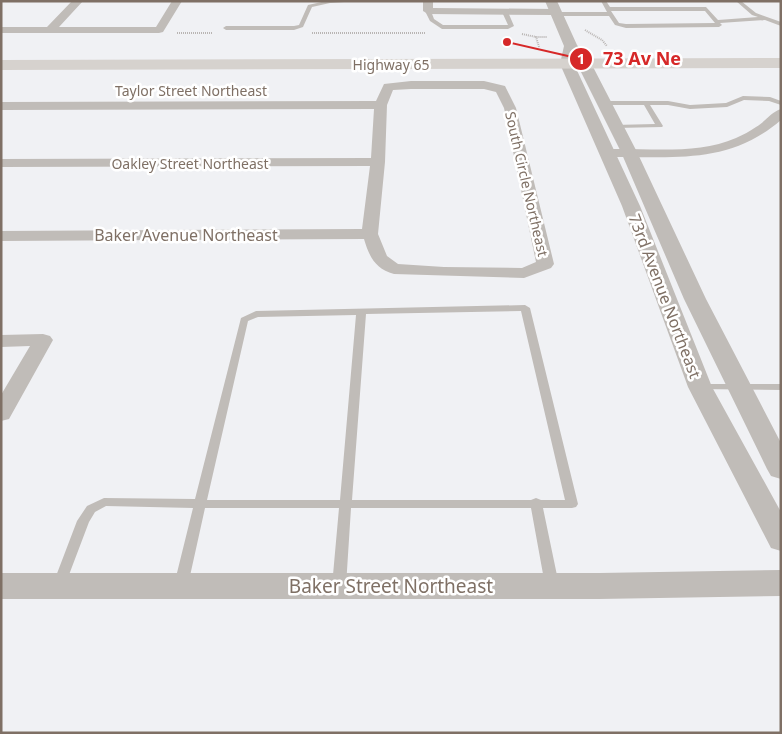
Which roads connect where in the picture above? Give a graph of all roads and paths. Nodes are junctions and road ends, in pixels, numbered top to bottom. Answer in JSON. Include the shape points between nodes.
{"nodes":[{"id":1,"x":78,"y":1,"type":"edge"},
{"id":2,"x":177,"y":1,"type":"edge"},
{"id":3,"x":356,"y":1,"type":"edge"},
{"id":4,"x":603,"y":1,"type":"edge"},
{"id":5,"x":738,"y":1,"type":"edge"},
{"id":6,"x":428,"y":6,"type":"edge"},
{"id":7,"x":554,"y":9,"type":"edge"},
{"id":8,"x":609,"y":11,"type":"junction"},
{"id":9,"x":505,"y":12,"type":"junction"},
{"id":10,"x":766,"y":18,"type":"junction"},
{"id":11,"x":717,"y":22,"type":"junction"},
{"id":12,"x":781,"y":24,"type":"edge"},
{"id":13,"x":1,"y":30,"type":"edge"},
{"id":14,"x":158,"y":30,"type":"junction"},
{"id":15,"x":49,"y":31,"type":"junction"},
{"id":16,"x":224,"y":31,"type":"joint"},
{"id":17,"x":308,"y":33,"type":"dead end"},
{"id":18,"x":425,"y":33,"type":"dead end"},
{"id":19,"x":521,"y":34,"type":"dead end"},
{"id":20,"x":536,"y":37,"type":"dead end"},
{"id":21,"x":555,"y":46,"type":"dead end"},
{"id":22,"x":571,"y":46,"type":"junction"},
{"id":23,"x":589,"y":46,"type":"dead end"},
{"id":24,"x":584,"y":63,"type":"junction"},
{"id":25,"x":781,"y":63,"type":"edge"},
{"id":26,"x":567,"y":64,"type":"junction"},
{"id":27,"x":1,"y":65,"type":"edge"},
{"id":28,"x":604,"y":103,"type":"junction"},
{"id":29,"x":646,"y":103,"type":"junction"},
{"id":30,"x":781,"y":103,"type":"edge"},
{"id":31,"x":381,"y":105,"type":"junction"},
{"id":32,"x":1,"y":106,"type":"edge"},
{"id":33,"x":781,"y":113,"type":"edge"},
{"id":34,"x":616,"y":126,"type":"junction"},
{"id":35,"x":607,"y":152,"type":"junction"},
{"id":36,"x":629,"y":152,"type":"junction"},
{"id":37,"x":378,"y":162,"type":"junction"},
{"id":38,"x":1,"y":163,"type":"edge"},
{"id":39,"x":370,"y":234,"type":"junction"},
{"id":40,"x":1,"y":236,"type":"edge"},
{"id":41,"x":361,"y":313,"type":"junction"},
{"id":42,"x":1,"y":341,"type":"edge"},
{"id":43,"x":781,"y":386,"type":"edge"},
{"id":44,"x":700,"y":387,"type":"junction"},
{"id":45,"x":739,"y":387,"type":"junction"},
{"id":46,"x":1,"y":414,"type":"edge"},
{"id":47,"x":781,"y":469,"type":"edge"},
{"id":48,"x":536,"y":502,"type":"junction"},
{"id":49,"x":200,"y":504,"type":"junction"},
{"id":50,"x":346,"y":504,"type":"junction"},
{"id":51,"x":781,"y":540,"type":"edge"},
{"id":52,"x":781,"y":583,"type":"edge"},
{"id":53,"x":1,"y":586,"type":"edge"},
{"id":54,"x":58,"y":586,"type":"junction"},
{"id":55,"x":181,"y":586,"type":"junction"},
{"id":56,"x":339,"y":586,"type":"junction"},
{"id":57,"x":552,"y":586,"type":"junction"}],
"edges":[{"from":1,"to":15,"type":"street"},
{"from":2,"to":14,"type":"street"},
{"from":3,"to":16,"type":"lane","via":[[310,6],[301,26],[294,28]]},
{"from":4,"to":8,"type":"lane"},
{"from":5,"to":10,"type":"lane","via":[[754,14]]},
{"from":6,"to":9,"type":"street"},
{"from":6,"to":9,"type":"lane","via":[[436,25],[442,27],[508,27],[511,26]]},
{"from":7,"to":8,"type":"lane"},
{"from":7,"to":9,"type":"street"},
{"from":7,"to":22,"type":"street","name":"73rd Avenue Northeast"},
{"from":8,"to":11,"type":"lane","via":[[706,9]]},
{"from":8,"to":11,"type":"lane","via":[[617,24],[626,26],[719,24]]},
{"from":10,"to":11,"type":"lane"},
{"from":10,"to":12,"type":"lane"},
{"from":13,"to":15,"type":"street"},
{"from":14,"to":15,"type":"street"},
{"from":14,"to":16,"type":"path","via":[[164,33]]},
{"from":17,"to":18,"type":"path"},
{"from":19,"to":20,"type":"path"},
{"from":21,"to":22,"type":"highway"},
{"from":22,"to":23,"type":"highway"},
{"from":22,"to":24,"type":"street","name":"73rd Avenue Northeast"},
{"from":22,"to":26,"type":"street"},
{"from":24,"to":25,"type":"highway","name":"Highway 65"},
{"from":24,"to":26,"type":"highway","name":"Highway 65"},
{"from":24,"to":28,"type":"street","name":"73rd Avenue Northeast"},
{"from":26,"to":27,"type":"highway","name":"Highway 65"},
{"from":26,"to":35,"type":"street","name":"73rd Avenue Northeast"},
{"from":28,"to":29,"type":"lane"},
{"from":28,"to":34,"type":"street","name":"73rd Avenue Northeast"},
{"from":29,"to":30,"type":"lane","via":[[690,107],[727,105],[743,98]]},
{"from":29,"to":34,"type":"lane","via":[[660,126]]},
{"from":31,"to":32,"type":"street","name":"Taylor Street Northeast"},
{"from":31,"to":37,"type":"street","name":"South Circle Northeast"},
{"from":31,"to":39,"type":"street","name":"South Circle Northeast","via":[[388,87],[484,85],[501,89],[510,108],[545,264],[524,273],[394,269],[379,259]]},
{"from":33,"to":36,"type":"street","via":[[766,128],[708,152]]},
{"from":34,"to":36,"type":"street","name":"73rd Avenue Northeast"},
{"from":35,"to":36,"type":"street"},
{"from":35,"to":44,"type":"street","name":"73rd Avenue Northeast"},
{"from":36,"to":45,"type":"street","name":"73rd Avenue Northeast","via":[[695,299]]},
{"from":37,"to":38,"type":"street","name":"Oakley Street Northeast"},
{"from":37,"to":39,"type":"street","name":"South Circle Northeast"},
{"from":39,"to":40,"type":"street","name":"Baker Avenue Northeast"},
{"from":41,"to":48,"type":"lane","via":[[525,308],[572,504]]},
{"from":41,"to":49,"type":"lane","via":[[256,314],[244,320]]},
{"from":41,"to":50,"type":"lane"},
{"from":42,"to":46,"type":"street","via":[[43,340]]},
{"from":43,"to":45,"type":"lane"},
{"from":44,"to":45,"type":"lane"},
{"from":44,"to":51,"type":"street","name":"73rd Avenue Northeast"},
{"from":45,"to":47,"type":"street","name":"73rd Avenue Northeast"},
{"from":48,"to":50,"type":"lane"},
{"from":48,"to":57,"type":"lane"},
{"from":49,"to":50,"type":"lane"},
{"from":49,"to":54,"type":"lane","via":[[104,502],[91,509]]},
{"from":49,"to":55,"type":"lane"},
{"from":50,"to":56,"type":"lane"},
{"from":52,"to":57,"type":"street","name":"Baker Street Northeast"},
{"from":53,"to":54,"type":"street","name":"Baker Street Northeast"},
{"from":54,"to":55,"type":"street","name":"Baker Street Northeast"},
{"from":55,"to":56,"type":"street","name":"Baker Street Northeast"},
{"from":56,"to":57,"type":"street","name":"Baker Street Northeast"}]}
